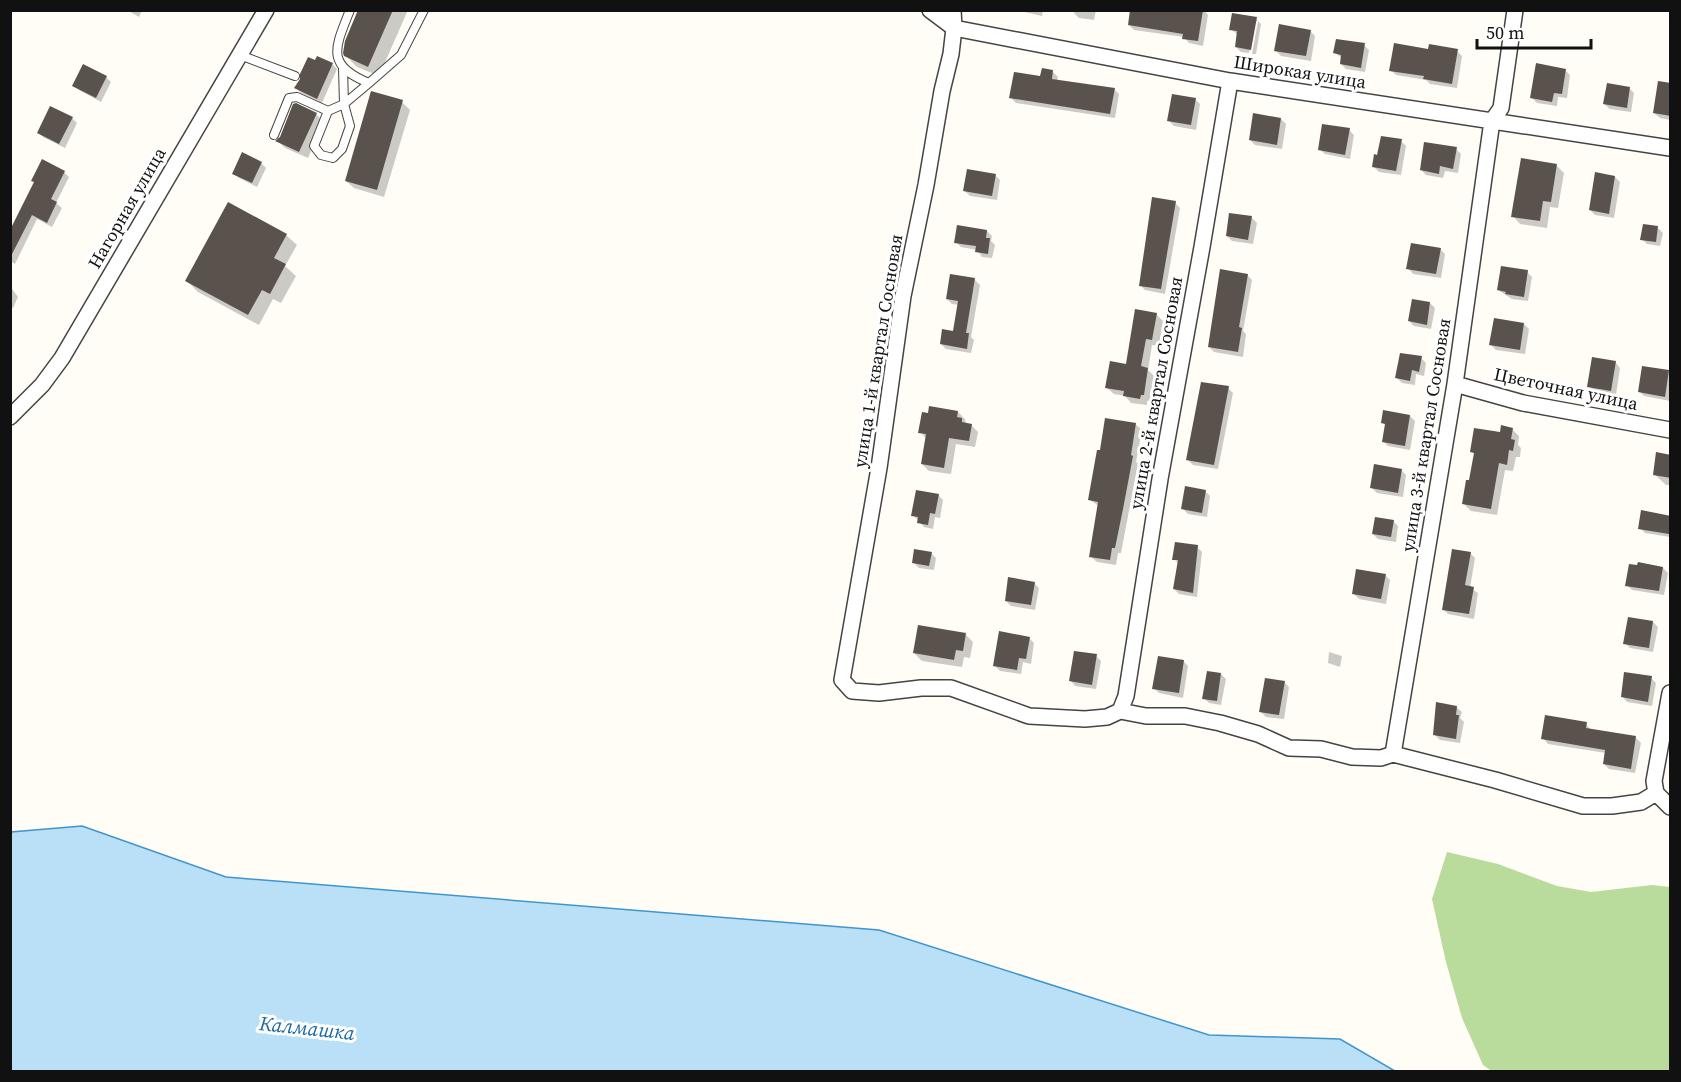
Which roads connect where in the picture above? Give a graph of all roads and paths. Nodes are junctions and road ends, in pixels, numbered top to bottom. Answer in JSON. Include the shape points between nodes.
{"nodes":[{"id":1,"x":266,"y":10,"type":"edge"},
{"id":2,"x":350,"y":10,"type":"edge"},
{"id":3,"x":424,"y":10,"type":"edge"},
{"id":4,"x":930,"y":10,"type":"edge"},
{"id":5,"x":953,"y":10,"type":"edge"},
{"id":6,"x":1515,"y":10,"type":"edge"},
{"id":7,"x":954,"y":28,"type":"junction"},
{"id":8,"x":240,"y":55,"type":"junction"},
{"id":9,"x":343,"y":68,"type":"junction"},
{"id":10,"x":296,"y":76,"type":"dead end"},
{"id":11,"x":1230,"y":81,"type":"junction"},
{"id":12,"x":369,"y":83,"type":"junction"},
{"id":13,"x":344,"y":104,"type":"junction"},
{"id":14,"x":328,"y":111,"type":"junction"},
{"id":15,"x":1492,"y":121,"type":"junction"},
{"id":16,"x":274,"y":135,"type":"dead end"},
{"id":17,"x":1671,"y":148,"type":"edge"},
{"id":18,"x":1455,"y":384,"type":"junction"},
{"id":19,"x":10,"y":417,"type":"edge"},
{"id":20,"x":1671,"y":430,"type":"edge"},
{"id":21,"x":1671,"y":693,"type":"edge"},
{"id":22,"x":1120,"y":711,"type":"junction"},
{"id":23,"x":1394,"y":754,"type":"junction"},
{"id":24,"x":1656,"y":793,"type":"junction"},
{"id":25,"x":1671,"y":807,"type":"edge"}],
"edges":[{"from":1,"to":8,"type":"street","name":"Нагорная улица"},
{"from":2,"to":9,"type":"lane","via":[[337,52]]},
{"from":3,"to":12,"type":"lane","via":[[401,55]]},
{"from":4,"to":7,"type":"street","name":"Широкая улица"},
{"from":5,"to":7,"type":"street","name":"улица 1-й квартал Сосновая"},
{"from":6,"to":15,"type":"street","name":"улица 3-й квартал Сосновая","via":[[1501,108]]},
{"from":7,"to":11,"type":"street","name":"Широкая улица"},
{"from":7,"to":22,"type":"street","name":"улица 1-й квартал Сосновая","via":[[903,296],[879,468],[842,680],[852,691],[879,693],[951,688],[1029,716],[1085,719]]},
{"from":8,"to":10,"type":"lane"},
{"from":8,"to":19,"type":"street","name":"Нагорная улица","via":[[62,358]]},
{"from":9,"to":12,"type":"lane"},
{"from":9,"to":13,"type":"lane"},
{"from":11,"to":15,"type":"street","name":"Широкая улица"},
{"from":11,"to":22,"type":"street","name":"улица 2-й квартал Сосновая","via":[[1126,696]]},
{"from":12,"to":13,"type":"lane"},
{"from":13,"to":14,"type":"lane"},
{"from":13,"to":14,"type":"lane","via":[[350,126],[342,148],[333,158],[321,155],[314,146]]},
{"from":14,"to":16,"type":"lane","via":[[297,97],[289,98]]},
{"from":15,"to":17,"type":"street","name":"Широкая улица"},
{"from":15,"to":18,"type":"street","name":"улица 3-й квартал Сосновая"},
{"from":18,"to":20,"type":"street","name":"Цветочная улица","via":[[1523,403]]},
{"from":18,"to":23,"type":"street","name":"улица 3-й квартал Сосновая"},
{"from":21,"to":24,"type":"street","via":[[1654,781]]},
{"from":22,"to":23,"type":"street","via":[[1220,723],[1289,748],[1321,749],[1352,757],[1381,758]]},
{"from":23,"to":24,"type":"street","via":[[1582,806],[1641,802]]},
{"from":24,"to":25,"type":"street"}]}
